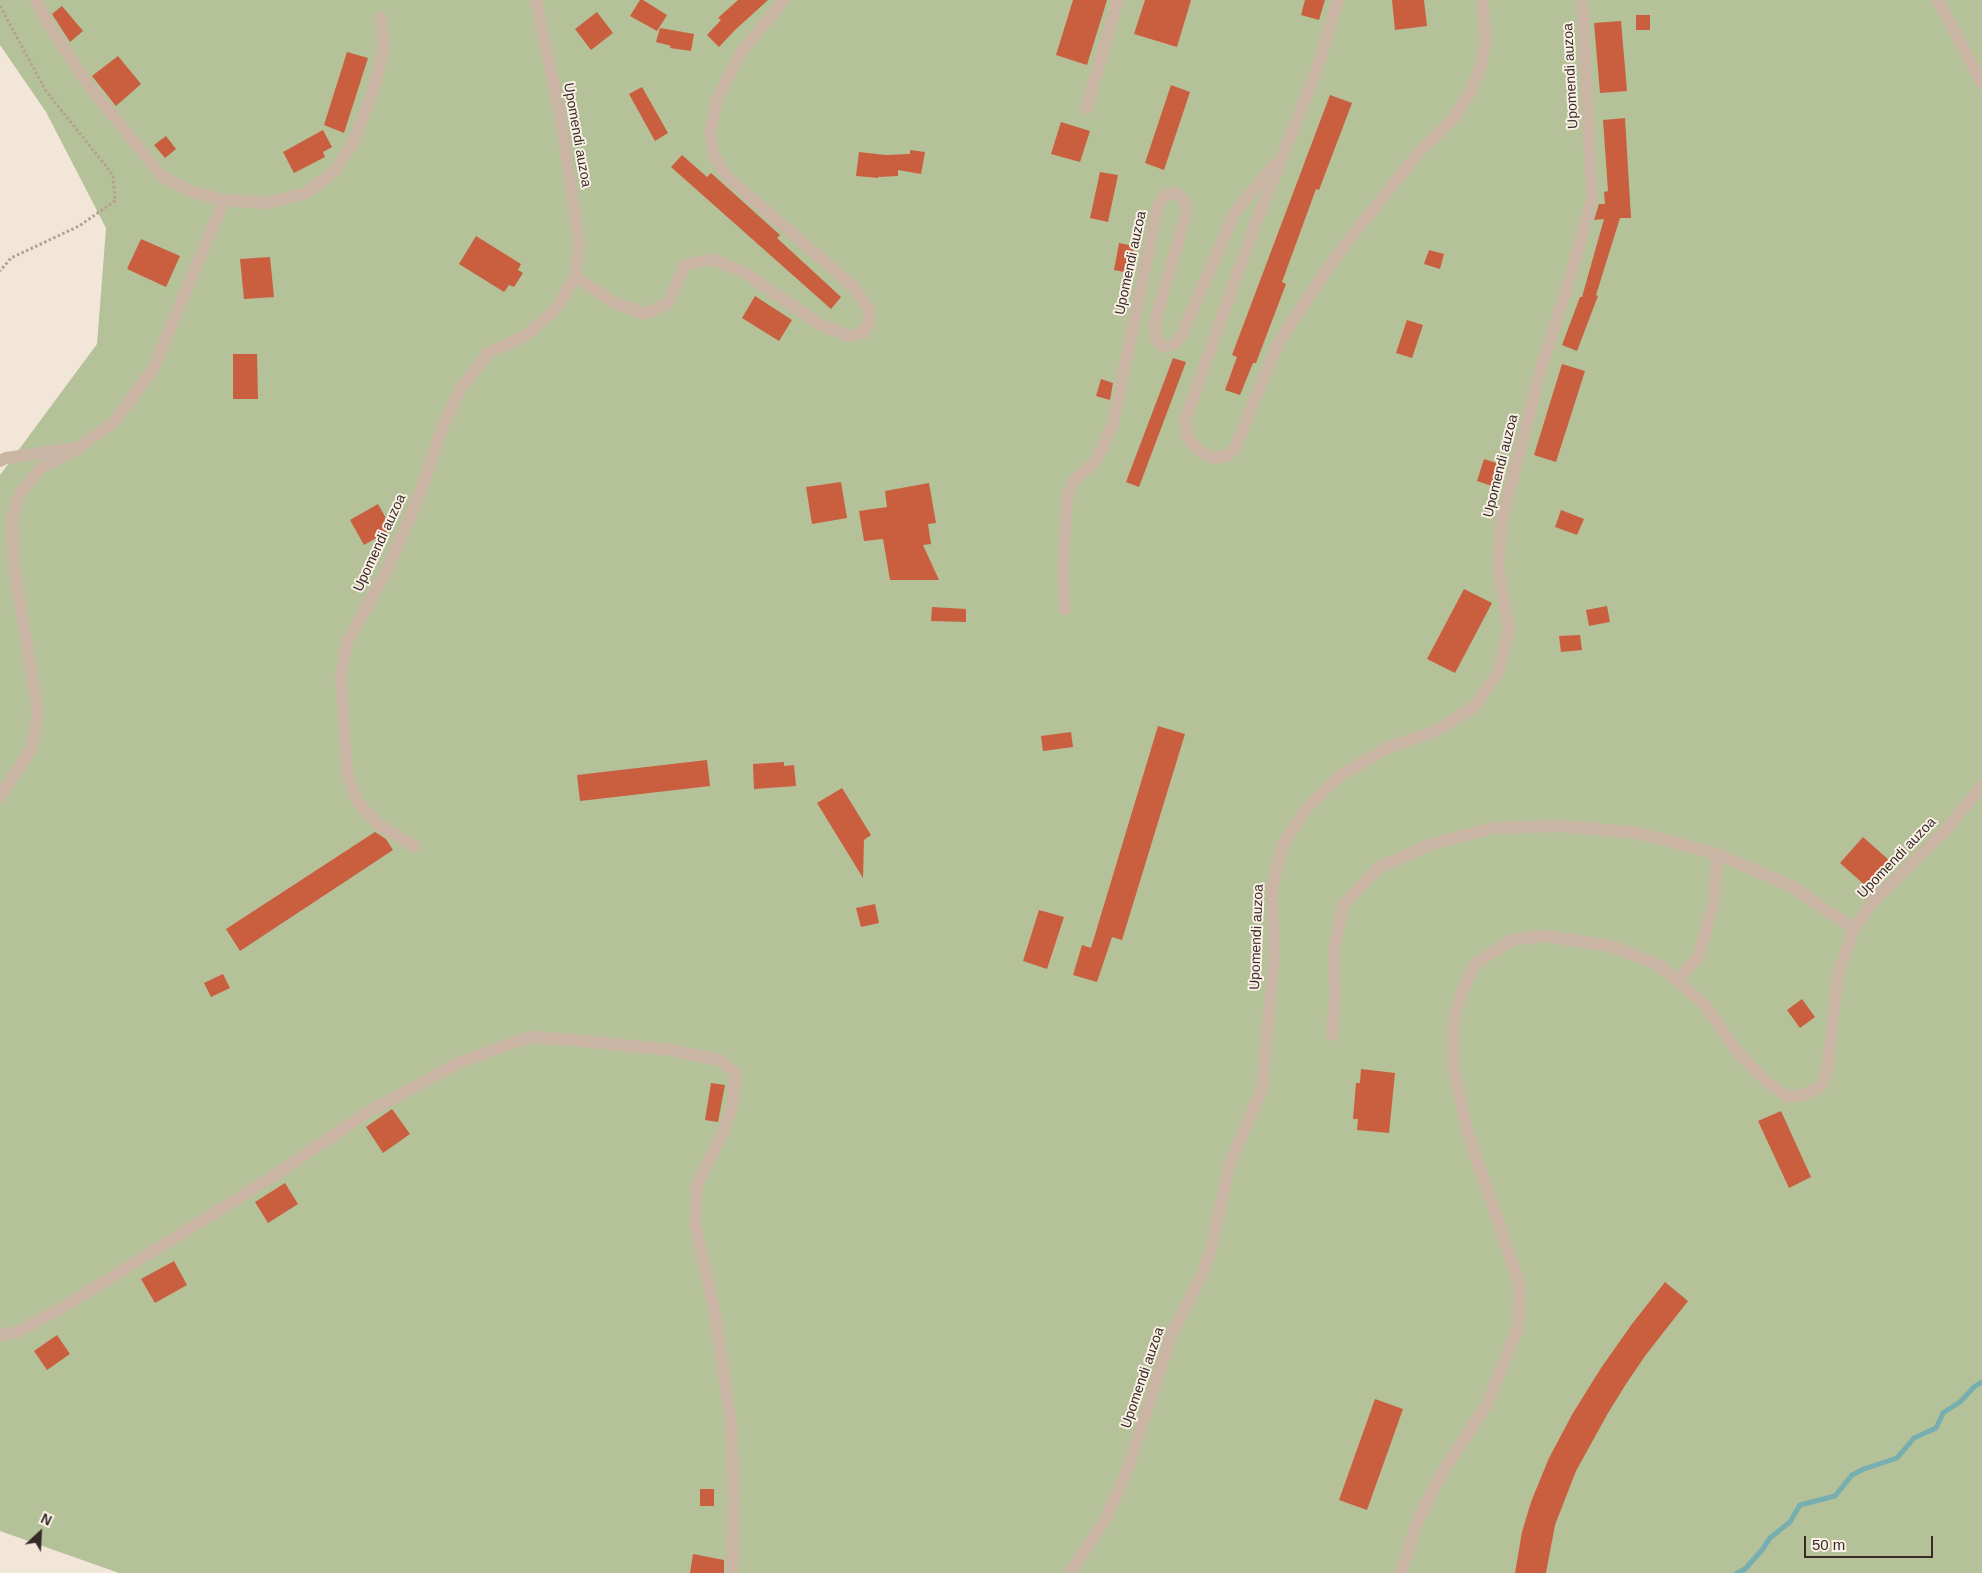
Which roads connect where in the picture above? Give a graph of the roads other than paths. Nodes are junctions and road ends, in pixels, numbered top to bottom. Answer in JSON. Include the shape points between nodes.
{"nodes":[{"id":1,"x":36,"y":0,"type":"edge"},
{"id":2,"x":536,"y":0,"type":"edge"},
{"id":3,"x":784,"y":0,"type":"edge"},
{"id":4,"x":1118,"y":0,"type":"edge"},
{"id":5,"x":1338,"y":0,"type":"edge"},
{"id":6,"x":1482,"y":0,"type":"edge"},
{"id":7,"x":1582,"y":0,"type":"edge"},
{"id":8,"x":1938,"y":0,"type":"edge"},
{"id":9,"x":381,"y":18,"type":"dead end"},
{"id":10,"x":1982,"y":83,"type":"edge"},
{"id":11,"x":1086,"y":109,"type":"dead end"},
{"id":12,"x":1283,"y":155,"type":"junction"},
{"id":13,"x":224,"y":200,"type":"junction"},
{"id":14,"x":574,"y":276,"type":"junction"},
{"id":15,"x":78,"y":448,"type":"junction"},
{"id":16,"x":0,"y":461,"type":"edge"},
{"id":17,"x":1065,"y":609,"type":"dead end"},
{"id":18,"x":1982,"y":786,"type":"edge"},
{"id":19,"x":0,"y":797,"type":"edge"},
{"id":20,"x":414,"y":846,"type":"dead end"},
{"id":21,"x":1717,"y":854,"type":"junction"},
{"id":22,"x":1854,"y":929,"type":"junction"},
{"id":23,"x":1677,"y":979,"type":"junction"},
{"id":24,"x":1332,"y":1035,"type":"dead end"},
{"id":25,"x":0,"y":1335,"type":"edge"},
{"id":26,"x":732,"y":1573,"type":"edge"},
{"id":27,"x":1070,"y":1573,"type":"edge"},
{"id":28,"x":1401,"y":1573,"type":"edge"}],
"edges":[{"from":1,"to":13,"type":"lane","via":[[89,86],[162,176],[192,192]]},
{"from":2,"to":14,"type":"lane","name":"Upomendi auzoa","via":[[562,120],[579,243]]},
{"from":3,"to":14,"type":"lane","via":[[742,51],[717,99],[710,134],[714,156],[727,177],[854,287],[869,310],[869,322],[863,333],[850,336],[820,324],[744,272],[712,259],[685,265],[668,303],[644,314],[613,302]]},
{"from":4,"to":11,"type":"lane"},
{"from":5,"to":12,"type":"lane","name":"Upomendi auzoa","via":[[1317,69]]},
{"from":6,"to":12,"type":"lane","name":"Upomendi auzoa","via":[[1486,40],[1480,70],[1468,96],[1454,118],[1419,152],[1315,286],[1278,343],[1234,450],[1226,456],[1213,458],[1188,439],[1185,420]]},
{"from":7,"to":27,"type":"lane","name":"Upomendi auzoa","via":[[1592,198],[1540,372],[1502,519],[1498,567],[1509,629],[1500,671],[1474,707],[1436,732],[1389,748],[1340,776],[1306,809],[1284,843],[1272,886],[1274,959],[1262,1089],[1230,1164],[1203,1273],[1171,1336],[1126,1474],[1105,1520]]},
{"from":8,"to":10,"type":"lane"},
{"from":9,"to":13,"type":"lane","via":[[384,45],[374,88],[353,143],[333,173],[306,193],[266,203]]},
{"from":12,"to":17,"type":"lane","name":"Upomendi auzoa","via":[[1235,212],[1182,334],[1175,344],[1165,347],[1156,340],[1155,321],[1186,214],[1186,203],[1176,194],[1166,194],[1158,206],[1113,424],[1096,461],[1075,479],[1067,497],[1063,571]]},
{"from":13,"to":15,"type":"lane","via":[[153,369],[114,422]]},
{"from":14,"to":20,"type":"lane","name":"Upomendi auzoa","via":[[557,308],[525,336],[488,353],[461,388],[387,570],[347,642],[342,676],[347,773],[358,803],[379,825]]},
{"from":15,"to":16,"type":"lane"},
{"from":15,"to":19,"type":"lane","via":[[42,468],[20,493],[12,519],[14,566],[38,713],[31,749]]},
{"from":18,"to":22,"type":"lane","name":"Upomendi auzoa","via":[[1944,832],[1874,900]]},
{"from":21,"to":22,"type":"lane","via":[[1791,886]]},
{"from":21,"to":23,"type":"lane","via":[[1714,901],[1698,958]]},
{"from":21,"to":24,"type":"lane","via":[[1637,833],[1562,826],[1492,828],[1429,845],[1378,868],[1343,905],[1334,950]]},
{"from":22,"to":23,"type":"lane","name":"Upomendi auzoa","via":[[1838,975],[1827,1072],[1821,1086],[1807,1094],[1787,1096],[1766,1081],[1736,1050],[1704,1004]]},
{"from":23,"to":28,"type":"lane","name":"Upomendi auzoa","via":[[1659,965],[1611,946],[1544,936],[1512,940],[1475,964],[1461,994],[1454,1019],[1453,1064],[1467,1130],[1520,1286],[1518,1328],[1487,1404],[1443,1471],[1418,1520]]},
{"from":25,"to":26,"type":"lane","via":[[15,1333],[62,1308],[269,1179],[368,1112],[460,1062],[530,1037],[670,1050],[720,1060],[735,1073],[733,1103],[698,1185],[695,1224],[715,1314],[731,1424],[734,1497]]}]}
